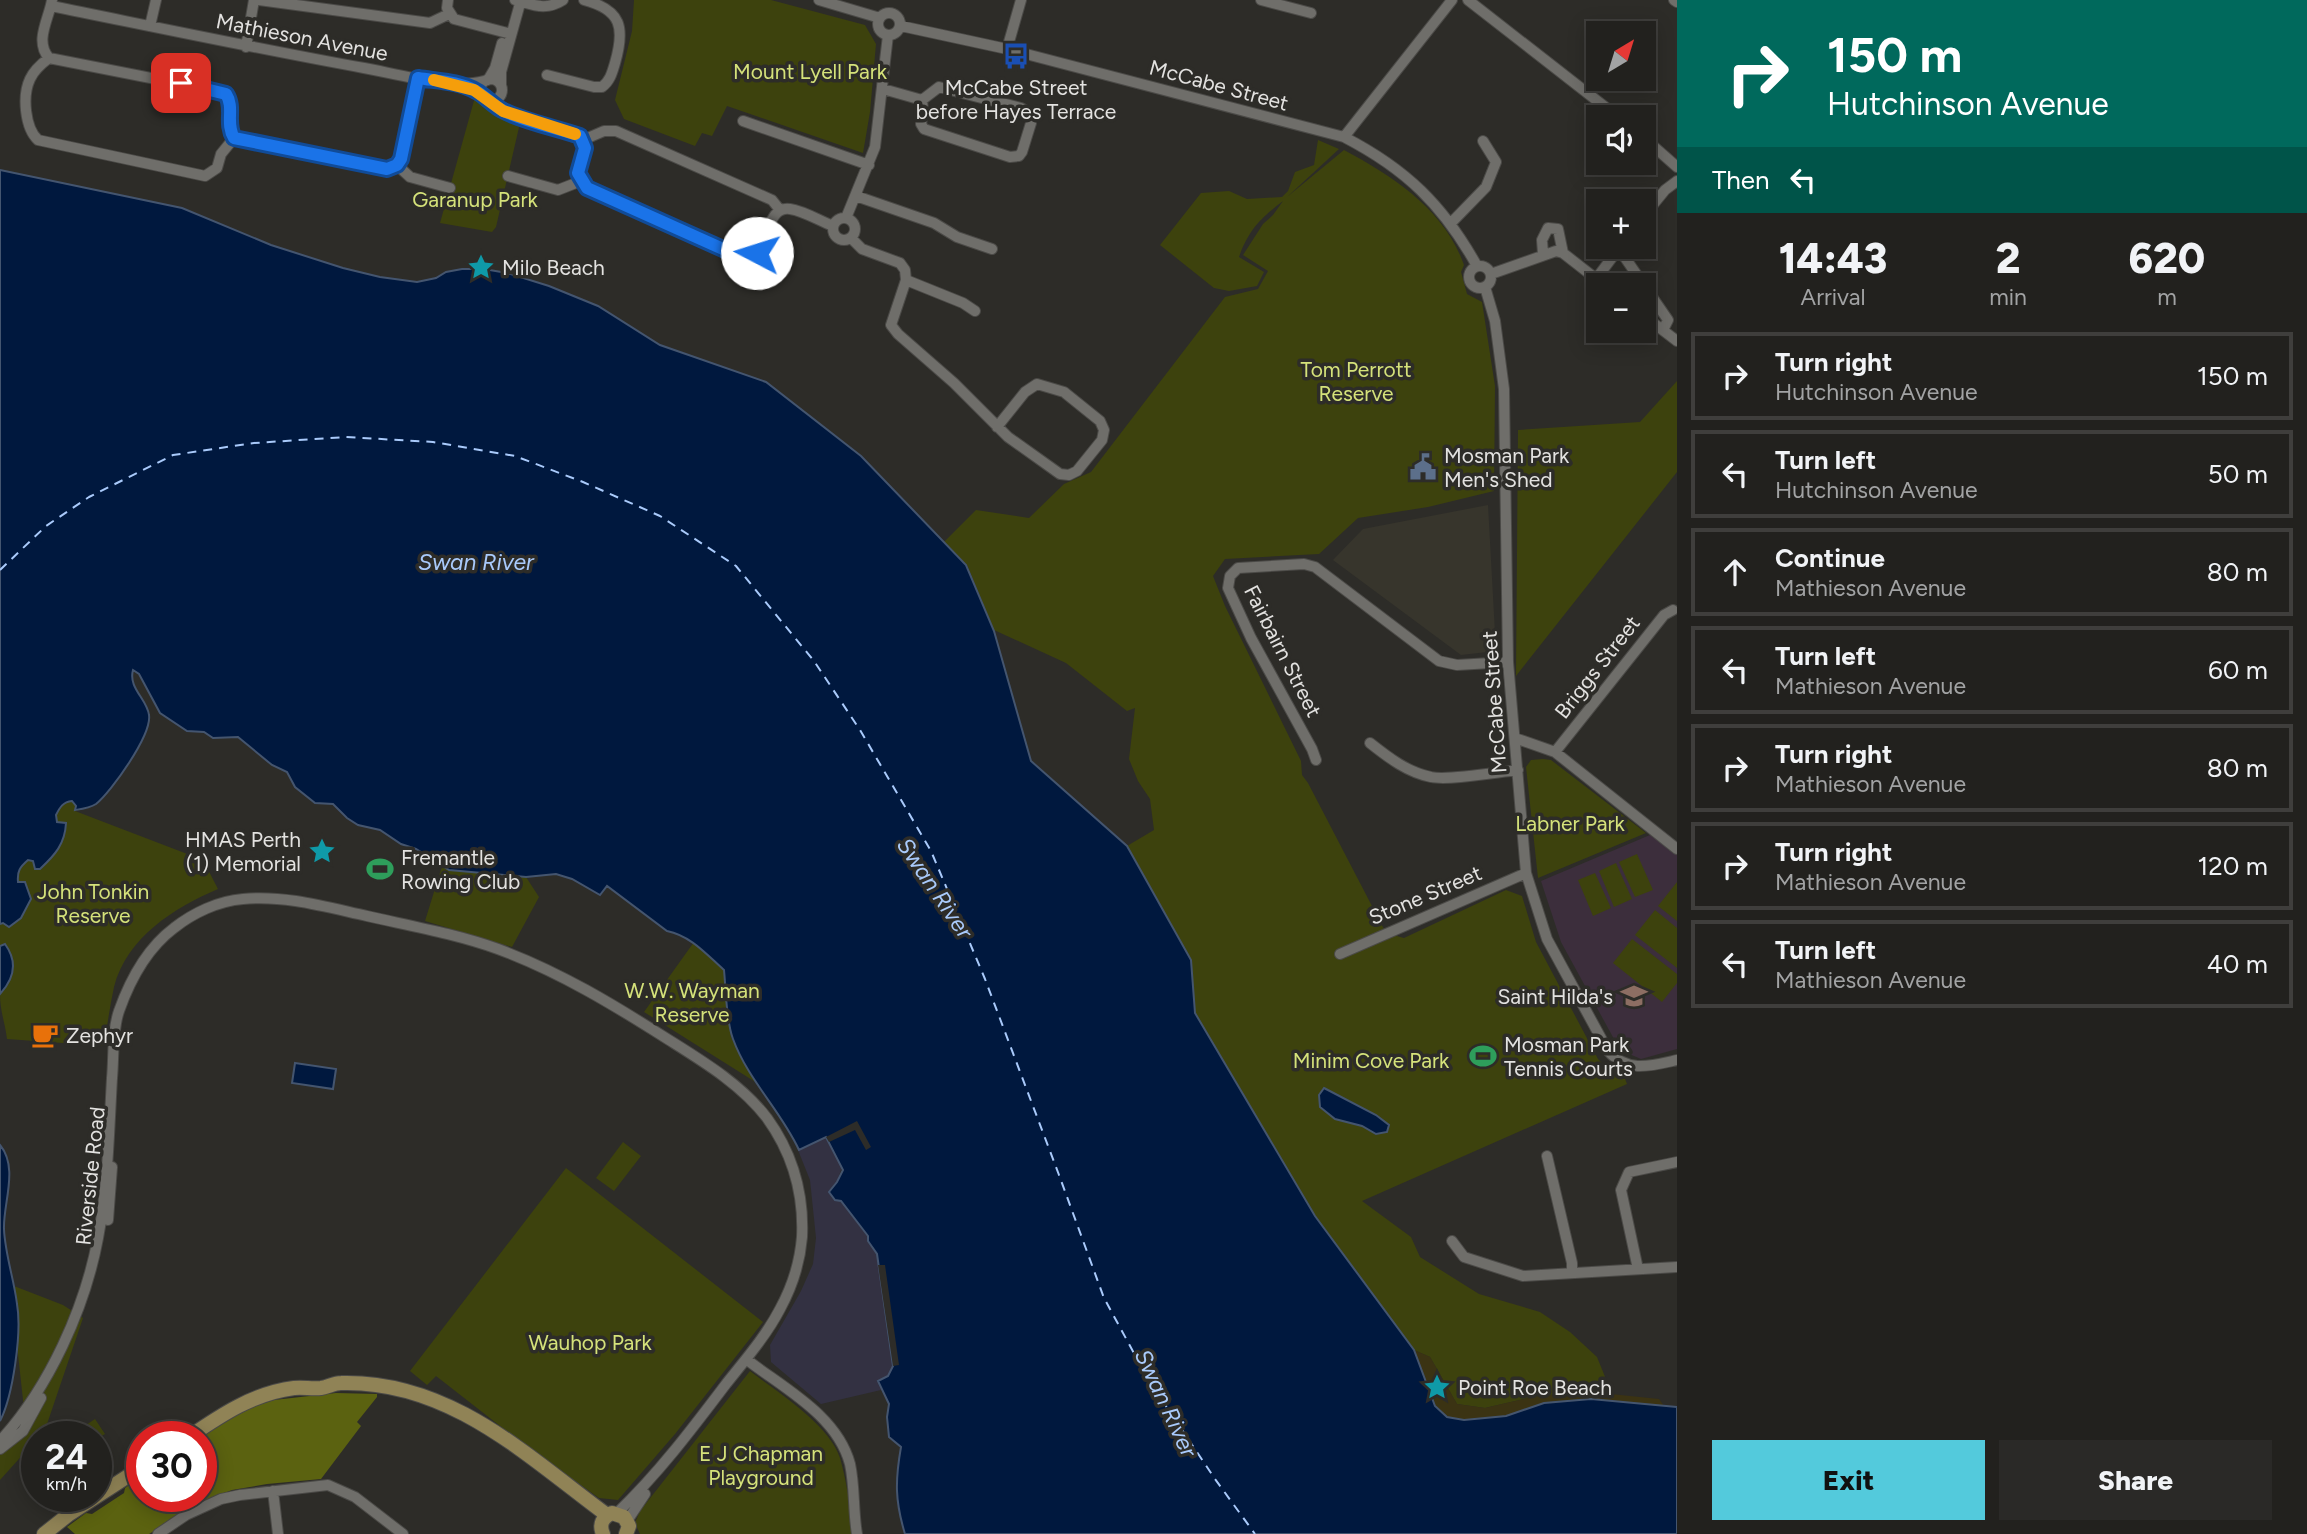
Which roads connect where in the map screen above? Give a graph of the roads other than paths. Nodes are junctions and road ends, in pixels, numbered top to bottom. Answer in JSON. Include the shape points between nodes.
{"nodes":[{"id":1,"x":156,"y":0,"type":"edge"},
{"id":2,"x":257,"y":0,"type":"edge"},
{"id":3,"x":448,"y":0,"type":"edge"},
{"id":4,"x":518,"y":0,"type":"edge"},
{"id":5,"x":563,"y":0,"type":"edge"},
{"id":6,"x":584,"y":0,"type":"edge"},
{"id":7,"x":819,"y":0,"type":"edge"},
{"id":8,"x":887,"y":0,"type":"edge"},
{"id":9,"x":1021,"y":0,"type":"edge"},
{"id":10,"x":1261,"y":0,"type":"edge"},
{"id":11,"x":1452,"y":0,"type":"edge"},
{"id":12,"x":1468,"y":0,"type":"edge"},
{"id":13,"x":52,"y":3,"type":"edge"},
{"id":14,"x":1311,"y":13,"type":"dead end"},
{"id":15,"x":449,"y":14,"type":"junction"},
{"id":16,"x":884,"y":15,"type":"junction"},
{"id":17,"x":150,"y":26,"type":"junction"},
{"id":18,"x":901,"y":26,"type":"junction"},
{"id":19,"x":508,"y":33,"type":"junction"},
{"id":20,"x":888,"y":36,"type":"junction"},
{"id":21,"x":246,"y":47,"type":"junction"},
{"id":22,"x":1007,"y":49,"type":"junction"},
{"id":23,"x":49,"y":58,"type":"junction"},
{"id":24,"x":547,"y":75,"type":"dead end"},
{"id":25,"x":418,"y":78,"type":"junction"},
{"id":26,"x":486,"y":80,"type":"junction"},
{"id":27,"x":456,"y":84,"type":"junction"},
{"id":28,"x":883,"y":89,"type":"junction"},
{"id":29,"x":480,"y":93,"type":"junction"},
{"id":30,"x":498,"y":94,"type":"junction"},
{"id":31,"x":922,"y":100,"type":"junction"},
{"id":32,"x":1603,"y":105,"type":"edge"},
{"id":33,"x":743,"y":121,"type":"dead end"},
{"id":34,"x":1344,"y":137,"type":"junction"},
{"id":35,"x":234,"y":138,"type":"junction"},
{"id":36,"x":583,"y":140,"type":"junction"},
{"id":37,"x":1483,"y":141,"type":"dead end"},
{"id":38,"x":1656,"y":148,"type":"edge"},
{"id":39,"x":397,"y":165,"type":"junction"},
{"id":40,"x":869,"y":165,"type":"junction"},
{"id":41,"x":1677,"y":167,"type":"edge"},
{"id":42,"x":508,"y":176,"type":"dead end"},
{"id":43,"x":581,"y":181,"type":"junction"},
{"id":44,"x":1677,"y":181,"type":"edge"},
{"id":45,"x":450,"y":188,"type":"dead end"},
{"id":46,"x":856,"y":196,"type":"junction"},
{"id":47,"x":1656,"y":201,"type":"edge"},
{"id":48,"x":780,"y":210,"type":"junction"},
{"id":49,"x":846,"y":218,"type":"junction"},
{"id":50,"x":1450,"y":224,"type":"junction"},
{"id":51,"x":833,"y":226,"type":"junction"},
{"id":52,"x":850,"y":238,"type":"junction"},
{"id":53,"x":992,"y":249,"type":"dead end"},
{"id":54,"x":1563,"y":253,"type":"junction"},
{"id":55,"x":1543,"y":254,"type":"junction"},
{"id":56,"x":1627,"y":259,"type":"edge"},
{"id":57,"x":1477,"y":266,"type":"junction"},
{"id":58,"x":1589,"y":273,"type":"edge"},
{"id":59,"x":1491,"y":274,"type":"junction"},
{"id":60,"x":906,"y":280,"type":"junction"},
{"id":61,"x":1485,"y":287,"type":"junction"},
{"id":62,"x":975,"y":310,"type":"dead end"},
{"id":63,"x":1656,"y":325,"type":"edge"},
{"id":64,"x":1663,"y":330,"type":"junction"},
{"id":65,"x":1677,"y":341,"type":"edge"},
{"id":66,"x":997,"y":427,"type":"junction"},
{"id":67,"x":1673,"y":610,"type":"dead end"},
{"id":68,"x":1508,"y":662,"type":"junction"},
{"id":69,"x":1515,"y":738,"type":"junction"},
{"id":70,"x":1370,"y":743,"type":"dead end"},
{"id":71,"x":1536,"y":747,"type":"junction"},
{"id":72,"x":1555,"y":752,"type":"junction"},
{"id":73,"x":1516,"y":753,"type":"junction"},
{"id":74,"x":1316,"y":760,"type":"dead end"},
{"id":75,"x":1518,"y":770,"type":"junction"},
{"id":76,"x":1677,"y":849,"type":"edge"},
{"id":77,"x":1525,"y":873,"type":"junction"},
{"id":78,"x":1340,"y":954,"type":"dead end"},
{"id":79,"x":123,"y":1004,"type":"junction"},
{"id":80,"x":1677,"y":1060,"type":"edge"},
{"id":81,"x":1547,"y":1156,"type":"dead end"},
{"id":82,"x":1677,"y":1162,"type":"edge"},
{"id":83,"x":1452,"y":1241,"type":"dead end"},
{"id":84,"x":1677,"y":1267,"type":"edge"},
{"id":85,"x":1639,"y":1269,"type":"junction"},
{"id":86,"x":1572,"y":1273,"type":"junction"},
{"id":87,"x":746,"y":1359,"type":"junction"},
{"id":88,"x":214,"y":1421,"type":"edge"},
{"id":89,"x":217,"y":1427,"type":"edge"},
{"id":90,"x":0,"y":1441,"type":"edge"},
{"id":91,"x":0,"y":1449,"type":"edge"},
{"id":92,"x":126,"y":1477,"type":"edge"},
{"id":93,"x":126,"y":1484,"type":"edge"},
{"id":94,"x":273,"y":1491,"type":"junction"},
{"id":95,"x":615,"y":1527,"type":"edge"},
{"id":96,"x":44,"y":1534,"type":"edge"},
{"id":97,"x":55,"y":1534,"type":"edge"},
{"id":98,"x":158,"y":1534,"type":"edge"},
{"id":99,"x":278,"y":1534,"type":"edge"},
{"id":100,"x":403,"y":1534,"type":"edge"},
{"id":101,"x":857,"y":1534,"type":"edge"}],
"edges":[{"from":1,"to":17,"type":"street"},
{"from":2,"to":15,"type":"street","via":[[430,23]]},
{"from":2,"to":21,"type":"street"},
{"from":3,"to":15,"type":"street"},
{"from":4,"to":5,"type":"street","via":[[549,8]]},
{"from":4,"to":19,"type":"street"},
{"from":6,"to":24,"type":"street","via":[[602,5],[615,16],[621,41],[610,78],[594,87]]},
{"from":7,"to":16,"type":"street"},
{"from":8,"to":16,"type":"street"},
{"from":9,"to":22,"type":"street"},
{"from":10,"to":14,"type":"street"},
{"from":11,"to":34,"type":"street"},
{"from":12,"to":32,"type":"street"},
{"from":13,"to":17,"type":"street","name":"Mathieson Avenue"},
{"from":13,"to":23,"type":"street","name":"Mathieson Avenue","via":[[41,40]]},
{"from":15,"to":19,"type":"street"},
{"from":16,"to":18,"type":"street","via":[[899,18]]},
{"from":16,"to":20,"type":"street","via":[[879,29]]},
{"from":17,"to":21,"type":"street","name":"Mathieson Avenue"},
{"from":18,"to":20,"type":"street"},
{"from":18,"to":22,"type":"street","name":"McCabe Street"},
{"from":19,"to":26,"type":"street"},
{"from":19,"to":30,"type":"street"},
{"from":20,"to":28,"type":"street"},
{"from":21,"to":25,"type":"street","name":"Mathieson Avenue"},
{"from":22,"to":34,"type":"street","name":"McCabe Street"},
{"from":23,"to":35,"type":"street","via":[[222,92],[230,100],[228,128]]},
{"from":23,"to":35,"type":"street","via":[[38,66],[26,93],[30,131],[38,140],[205,176],[217,168]]},
{"from":25,"to":27,"type":"street","name":"Mathieson Avenue"},
{"from":25,"to":39,"type":"street"},
{"from":26,"to":27,"type":"street","name":"Mathieson Avenue"},
{"from":26,"to":29,"type":"street"},
{"from":26,"to":30,"type":"street","via":[[494,79]]},
{"from":27,"to":29,"type":"street","name":"Mathieson Avenue"},
{"from":28,"to":31,"type":"street"},
{"from":28,"to":40,"type":"street"},
{"from":29,"to":30,"type":"street","name":"Mathieson Avenue","via":[[485,100]]},
{"from":30,"to":36,"type":"street","via":[[512,113]]},
{"from":31,"to":31,"type":"street","via":[[939,87],[1026,110],[1031,117],[1024,147],[1019,156],[1010,157],[930,132],[921,124]]},
{"from":33,"to":40,"type":"street"},
{"from":34,"to":50,"type":"street","name":"McCabe Street","via":[[1406,176]]},
{"from":35,"to":39,"type":"street","via":[[387,169]]},
{"from":36,"to":43,"type":"street"},
{"from":36,"to":48,"type":"street","via":[[616,131],[772,200]]},
{"from":37,"to":50,"type":"street","via":[[1496,162],[1486,187]]},
{"from":38,"to":41,"type":"street"},
{"from":39,"to":45,"type":"street","via":[[410,177]]},
{"from":40,"to":46,"type":"street"},
{"from":42,"to":43,"type":"street","via":[[558,190]]},
{"from":43,"to":48,"type":"street","via":[[587,188],[743,258],[757,253]]},
{"from":44,"to":47,"type":"street"},
{"from":46,"to":49,"type":"street"},
{"from":46,"to":53,"type":"street"},
{"from":48,"to":51,"type":"street","via":[[790,209]]},
{"from":49,"to":51,"type":"street"},
{"from":49,"to":52,"type":"street","via":[[855,228]]},
{"from":50,"to":57,"type":"street","name":"McCabe Street"},
{"from":51,"to":52,"type":"street","via":[[838,238]]},
{"from":52,"to":60,"type":"street","via":[[862,249],[900,263]]},
{"from":54,"to":55,"type":"street"},
{"from":54,"to":55,"type":"street","via":[[1558,229],[1548,228],[1542,240]]},
{"from":54,"to":58,"type":"street"},
{"from":55,"to":59,"type":"street"},
{"from":56,"to":64,"type":"street","via":[[1668,320]]},
{"from":57,"to":59,"type":"street"},
{"from":57,"to":61,"type":"street","via":[[1469,280],[1474,287]]},
{"from":59,"to":61,"type":"street"},
{"from":60,"to":62,"type":"street"},
{"from":60,"to":66,"type":"street","via":[[891,325]]},
{"from":61,"to":68,"type":"street","name":"McCabe Street","via":[[1495,321],[1504,389]]},
{"from":63,"to":64,"type":"street"},
{"from":64,"to":65,"type":"street"},
{"from":66,"to":66,"type":"street","via":[[1060,474],[1069,475],[1102,440],[1104,430],[1100,421],[1064,392],[1037,384]]},
{"from":67,"to":72,"type":"street","name":"Briggs Street","via":[[1664,615]]},
{"from":68,"to":69,"type":"street","name":"McCabe Street"},
{"from":68,"to":74,"type":"street","name":"Fairbairn Street","via":[[1457,665],[1439,661],[1315,567],[1238,568],[1230,576],[1228,588]]},
{"from":69,"to":71,"type":"street"},
{"from":69,"to":73,"type":"street","name":"McCabe Street"},
{"from":70,"to":75,"type":"street","via":[[1394,762],[1434,778]]},
{"from":71,"to":72,"type":"street"},
{"from":71,"to":73,"type":"street"},
{"from":72,"to":76,"type":"street"},
{"from":73,"to":75,"type":"street","name":"McCabe Street"},
{"from":75,"to":77,"type":"street","name":"McCabe Street"},
{"from":77,"to":78,"type":"street","name":"Stone Street"},
{"from":77,"to":80,"type":"street","name":"McCabe Street","via":[[1547,939],[1608,1051],[1618,1062],[1649,1066]]},
{"from":79,"to":87,"type":"street","name":"Riverside Road","via":[[144,960],[177,925],[229,901],[266,898],[295,900],[482,944],[595,993],[745,1094],[786,1147],[802,1202],[796,1273],[782,1307]]},
{"from":79,"to":90,"type":"street","name":"Riverside Road","via":[[115,1038],[101,1218],[91,1267],[54,1362],[21,1417]]},
{"from":79,"to":91,"type":"street","name":"Riverside Road","via":[[103,1251],[76,1331],[28,1424]]},
{"from":81,"to":86,"type":"street"},
{"from":82,"to":85,"type":"street","via":[[1629,1172],[1621,1190]]},
{"from":83,"to":86,"type":"street","via":[[1464,1257],[1523,1276]]},
{"from":84,"to":85,"type":"street"},
{"from":85,"to":86,"type":"street"},
{"from":87,"to":95,"type":"street","name":"Riverside Road"},
{"from":87,"to":101,"type":"street","via":[[825,1420],[840,1441],[852,1477]]},
{"from":88,"to":95,"type":"main road","via":[[237,1406],[280,1391],[341,1383],[398,1387],[440,1402],[525,1451]]},
{"from":89,"to":95,"type":"main road","via":[[250,1408],[284,1397],[342,1390],[406,1396],[439,1408],[514,1452]]},
{"from":92,"to":96,"type":"main road"},
{"from":93,"to":97,"type":"main road"},
{"from":94,"to":98,"type":"street","via":[[200,1507]]},
{"from":94,"to":99,"type":"street"},
{"from":94,"to":100,"type":"street","via":[[328,1485],[355,1497]]}]}
